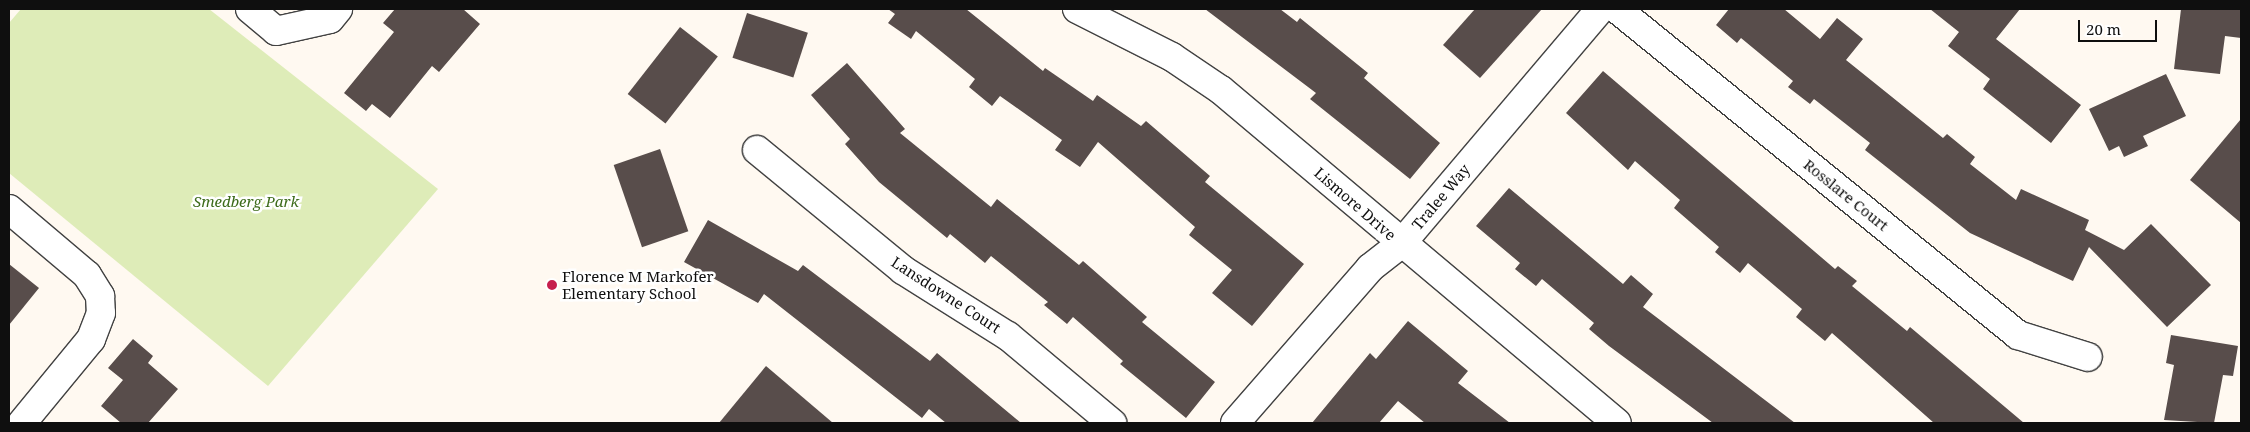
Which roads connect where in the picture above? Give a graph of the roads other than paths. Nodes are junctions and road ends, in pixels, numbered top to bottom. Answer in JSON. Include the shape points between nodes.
{"nodes":[{"id":1,"x":250,"y":9,"type":"edge"},
{"id":2,"x":338,"y":9,"type":"edge"},
{"id":3,"x":1077,"y":9,"type":"edge"},
{"id":4,"x":1600,"y":9,"type":"edge"},
{"id":5,"x":1617,"y":9,"type":"edge"},
{"id":6,"x":757,"y":150,"type":"dead end"},
{"id":7,"x":9,"y":209,"type":"edge"},
{"id":8,"x":1401,"y":244,"type":"junction"},
{"id":9,"x":2088,"y":357,"type":"dead end"},
{"id":10,"x":22,"y":423,"type":"edge"},
{"id":11,"x":1112,"y":423,"type":"edge"},
{"id":12,"x":1235,"y":423,"type":"edge"},
{"id":13,"x":1617,"y":423,"type":"edge"}],
"edges":[{"from":1,"to":2,"type":"street","via":[[276,30],[330,18]]},
{"from":3,"to":8,"type":"street","name":"Lismore Drive","via":[[1197,72]]},
{"from":4,"to":8,"type":"street","name":"Tralee Way"},
{"from":5,"to":9,"type":"street","name":"Rosslare Court","via":[[2018,336]]},
{"from":6,"to":11,"type":"street","name":"Lansdowne Court","via":[[903,270],[1008,336]]},
{"from":7,"to":10,"type":"street","via":[[87,275],[100,296],[101,313],[91,338]]},
{"from":8,"to":12,"type":"street","name":"Tralee Way","via":[[1370,268]]},
{"from":8,"to":13,"type":"street","name":"Lismore Drive"}]}
